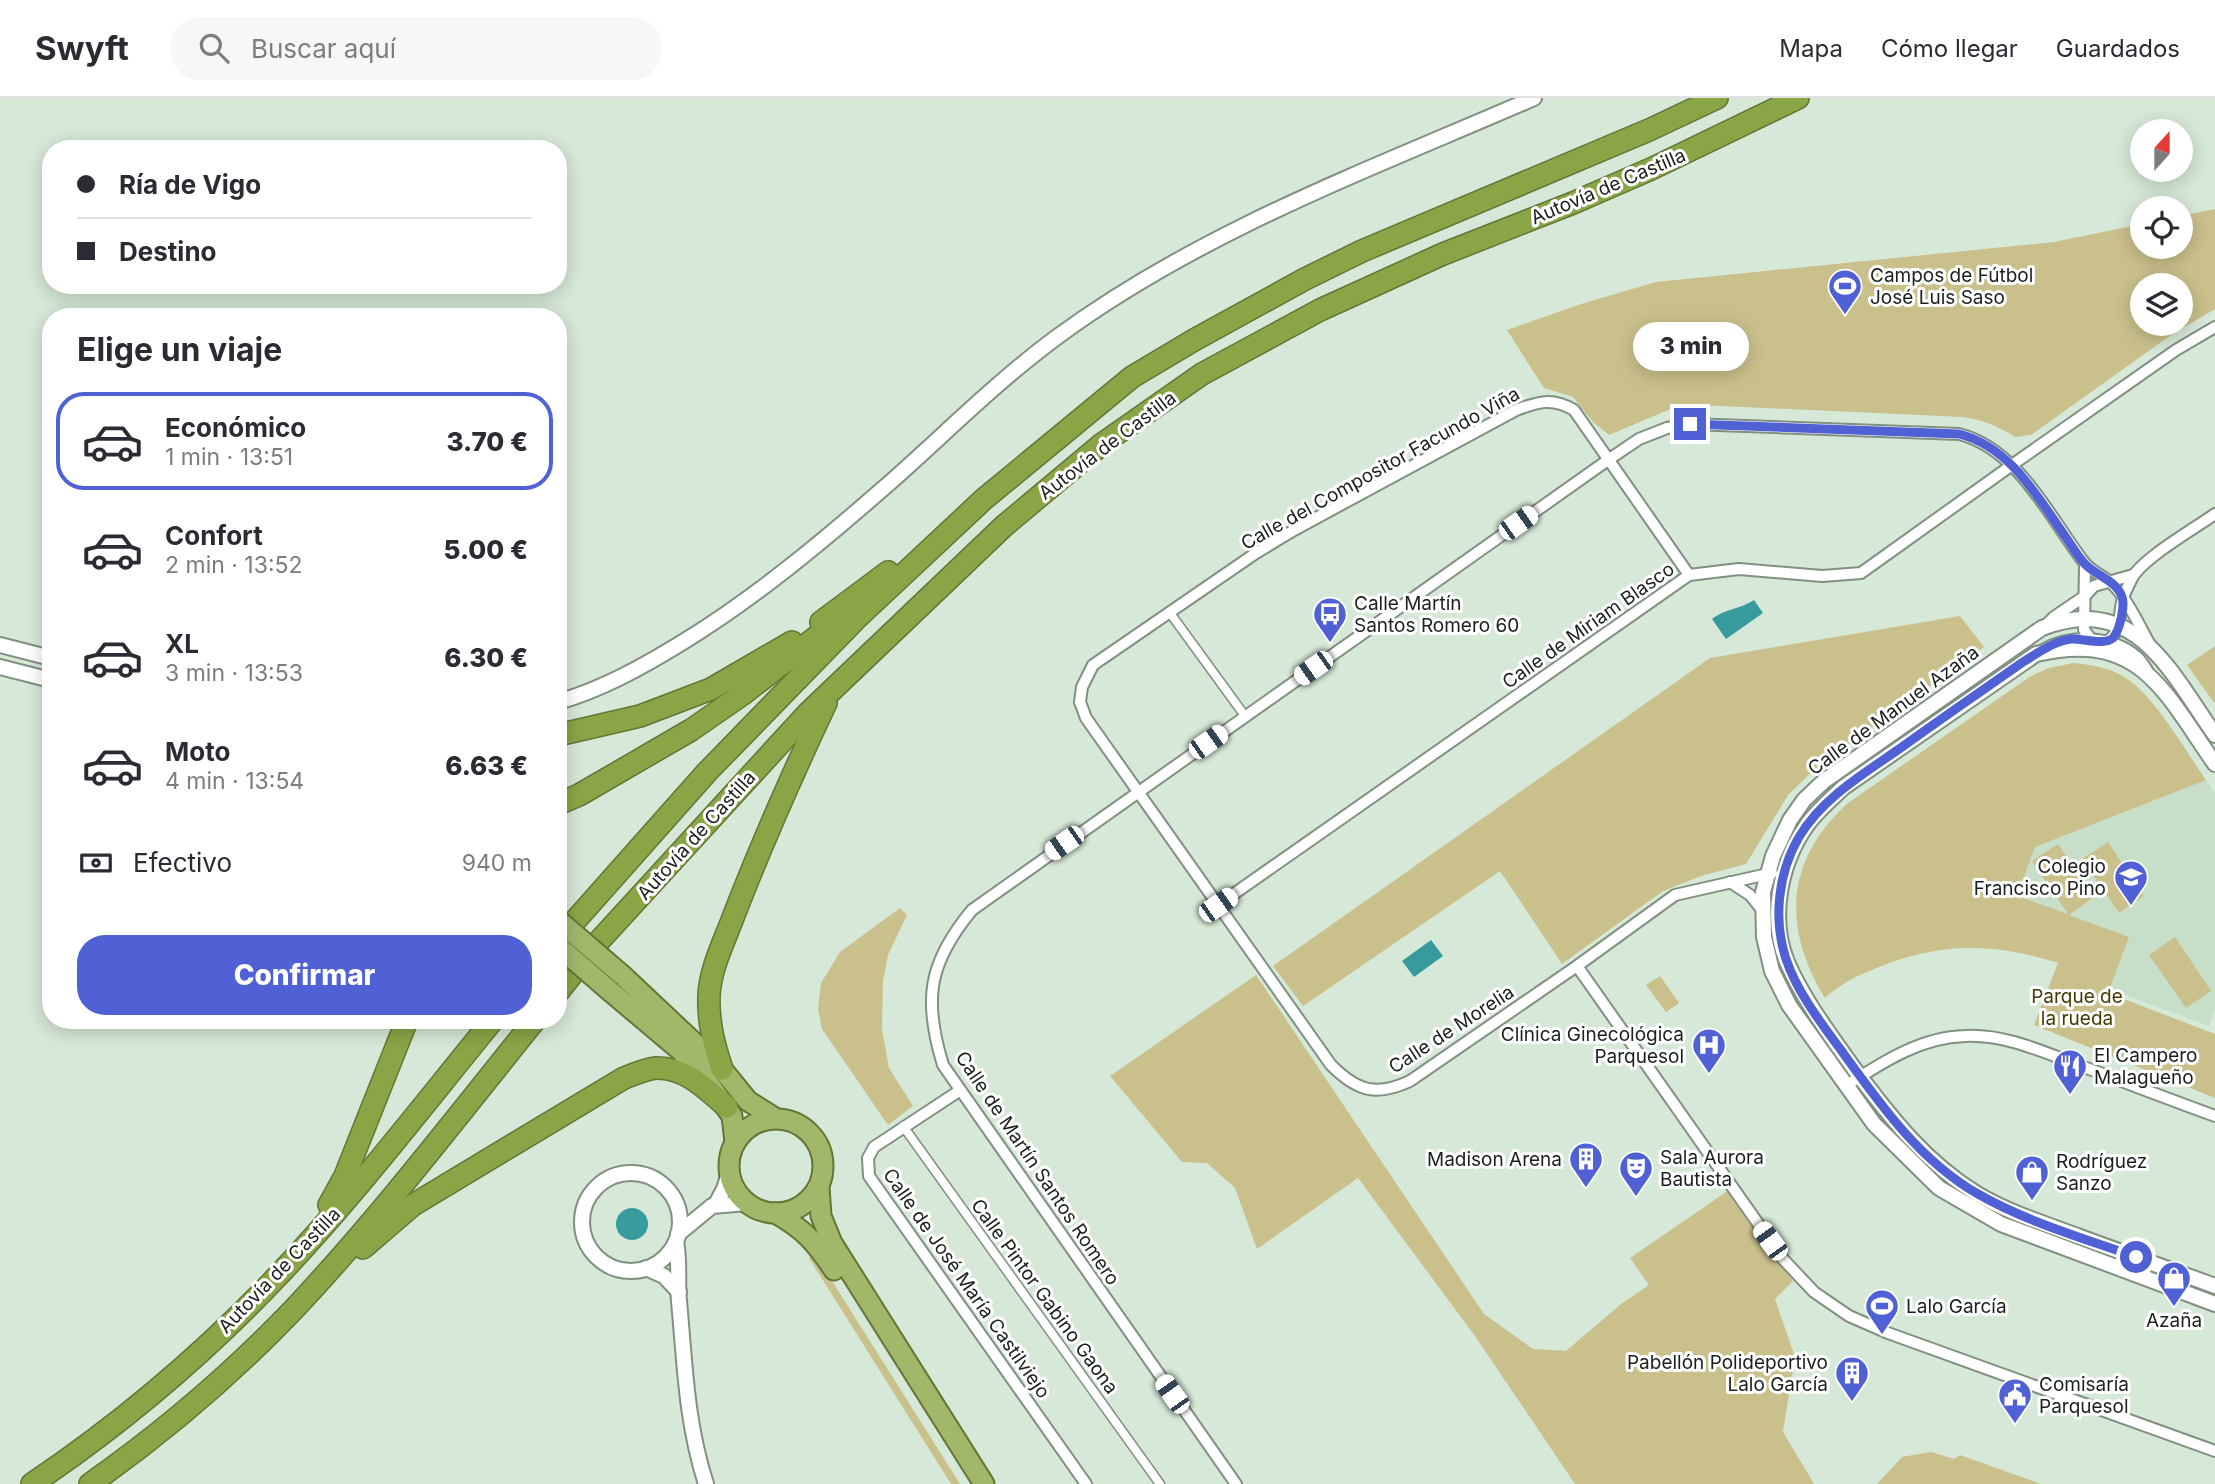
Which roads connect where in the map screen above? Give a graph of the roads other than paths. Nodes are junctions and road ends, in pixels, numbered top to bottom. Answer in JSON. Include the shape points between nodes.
{"nodes":[{"id":1,"x":1534,"y":98,"type":"edge"},
{"id":2,"x":1798,"y":98,"type":"edge"},
{"id":3,"x":1711,"y":100,"type":"edge"},
{"id":4,"x":2215,"y":327,"type":"edge"},
{"id":5,"x":1132,"y":377,"type":"junction"},
{"id":6,"x":1608,"y":460,"type":"junction"},
{"id":7,"x":2012,"y":465,"type":"junction"},
{"id":8,"x":2215,"y":514,"type":"edge"},
{"id":9,"x":2085,"y":565,"type":"junction"},
{"id":10,"x":893,"y":568,"type":"junction"},
{"id":11,"x":1689,"y":575,"type":"junction"},
{"id":12,"x":2133,"y":575,"type":"junction"},
{"id":13,"x":2108,"y":581,"type":"junction"},
{"id":14,"x":2085,"y":596,"type":"junction"},
{"id":15,"x":2123,"y":598,"type":"junction"},
{"id":16,"x":1170,"y":613,"type":"junction"},
{"id":17,"x":2083,"y":618,"type":"junction"},
{"id":18,"x":2119,"y":624,"type":"junction"},
{"id":19,"x":2042,"y":628,"type":"junction"},
{"id":20,"x":2105,"y":642,"type":"junction"},
{"id":21,"x":2087,"y":643,"type":"junction"},
{"id":22,"x":0,"y":645,"type":"edge"},
{"id":23,"x":2151,"y":645,"type":"junction"},
{"id":24,"x":42,"y":656,"type":"edge"},
{"id":25,"x":0,"y":667,"type":"edge"},
{"id":26,"x":42,"y":678,"type":"edge"},
{"id":27,"x":2153,"y":678,"type":"junction"},
{"id":28,"x":832,"y":692,"type":"junction"},
{"id":29,"x":567,"y":698,"type":"edge"},
{"id":30,"x":1245,"y":716,"type":"junction"},
{"id":31,"x":567,"y":733,"type":"edge"},
{"id":32,"x":2215,"y":735,"type":"edge"},
{"id":33,"x":2215,"y":764,"type":"edge"},
{"id":34,"x":1138,"y":792,"type":"junction"},
{"id":35,"x":567,"y":800,"type":"edge"},
{"id":36,"x":1785,"y":869,"type":"junction"},
{"id":37,"x":1766,"y":875,"type":"junction"},
{"id":38,"x":1730,"y":882,"type":"junction"},
{"id":39,"x":1218,"y":905,"type":"junction"},
{"id":40,"x":1762,"y":910,"type":"junction"},
{"id":41,"x":567,"y":928,"type":"edge"},
{"id":42,"x":567,"y":930,"type":"edge"},
{"id":43,"x":567,"y":954,"type":"edge"},
{"id":44,"x":1577,"y":966,"type":"junction"},
{"id":45,"x":567,"y":981,"type":"edge"},
{"id":46,"x":403,"y":1029,"type":"edge"},
{"id":47,"x":486,"y":1029,"type":"edge"},
{"id":48,"x":528,"y":1029,"type":"edge"},
{"id":49,"x":722,"y":1069,"type":"junction"},
{"id":50,"x":1860,"y":1076,"type":"junction"},
{"id":51,"x":1847,"y":1085,"type":"junction"},
{"id":52,"x":959,"y":1091,"type":"junction"},
{"id":53,"x":727,"y":1107,"type":"junction"},
{"id":54,"x":2215,"y":1116,"type":"edge"},
{"id":55,"x":775,"y":1118,"type":"junction"},
{"id":56,"x":904,"y":1126,"type":"junction"},
{"id":57,"x":735,"y":1142,"type":"junction"},
{"id":58,"x":729,"y":1173,"type":"junction"},
{"id":59,"x":819,"y":1188,"type":"junction"},
{"id":60,"x":676,"y":1202,"type":"junction"},
{"id":61,"x":747,"y":1203,"type":"junction"},
{"id":62,"x":711,"y":1207,"type":"junction"},
{"id":63,"x":775,"y":1213,"type":"junction"},
{"id":64,"x":677,"y":1237,"type":"junction"},
{"id":65,"x":646,"y":1268,"type":"junction"},
{"id":66,"x":276,"y":1278,"type":"junction"},
{"id":67,"x":2215,"y":1286,"type":"edge"},
{"id":68,"x":679,"y":1292,"type":"junction"},
{"id":69,"x":2215,"y":1304,"type":"edge"},
{"id":70,"x":295,"y":1307,"type":"junction"},
{"id":71,"x":2215,"y":1451,"type":"edge"},
{"id":72,"x":32,"y":1484,"type":"edge"},
{"id":73,"x":90,"y":1484,"type":"edge"},
{"id":74,"x":706,"y":1484,"type":"edge"},
{"id":75,"x":970,"y":1484,"type":"edge"},
{"id":76,"x":984,"y":1484,"type":"edge"},
{"id":77,"x":1086,"y":1484,"type":"edge"},
{"id":78,"x":1160,"y":1484,"type":"edge"},
{"id":79,"x":1236,"y":1484,"type":"edge"}],
"edges":[{"from":1,"to":29,"type":"street","via":[[1251,221],[1155,272],[1012,372],[811,551],[713,624],[635,671]]},
{"from":2,"to":28,"type":"highway","name":"Autovía de Castilla","via":[[1651,169],[1368,286],[1202,374],[1102,444],[1003,526]]},
{"from":3,"to":5,"type":"highway","name":"Autovía de Castilla","via":[[1362,251]]},
{"from":4,"to":7,"type":"street","name":"Calle de Miriam Blasco"},
{"from":5,"to":10,"type":"highway","via":[[1063,418],[978,486]]},
{"from":5,"to":42,"type":"highway","name":"Autovía de Castilla","via":[[984,499],[859,616],[707,772]]},
{"from":6,"to":7,"type":"street","name":"Calle de Martín Santos Romero","via":[[1639,439],[1667,428],[1715,424],[1959,434],[1987,444]]},
{"from":6,"to":11,"type":"street","name":"Calle del Compositor Facundo Viña"},
{"from":6,"to":16,"type":"street","name":"Calle del Compositor Facundo Viña","via":[[1574,410],[1541,400],[1294,530]]},
{"from":6,"to":30,"type":"street","name":"Calle de Martín Santos Romero"},
{"from":7,"to":9,"type":"street","name":"Calle de Martín Santos Romero"},
{"from":7,"to":11,"type":"street","name":"Calle de Miriam Blasco","via":[[1861,573],[1822,576],[1739,569]]},
{"from":8,"to":12,"type":"street"},
{"from":9,"to":13,"type":"street","name":"Calle de Martín Santos Romero"},
{"from":9,"to":14,"type":"street"},
{"from":10,"to":31,"type":"highway","via":[[834,614],[722,683],[640,716]]},
{"from":10,"to":35,"type":"highway","via":[[847,613],[743,694],[691,730]]},
{"from":11,"to":39,"type":"street","name":"Calle de Miriam Blasco"},
{"from":12,"to":13,"type":"street","name":"Calle de Manuel Azaña"},
{"from":12,"to":15,"type":"street"},
{"from":13,"to":14,"type":"street","name":"Calle de Manuel Azaña"},
{"from":13,"to":15,"type":"street","name":"Calle de Martín Santos Romero"},
{"from":14,"to":17,"type":"street"},
{"from":14,"to":19,"type":"street","name":"Calle de Manuel Azaña"},
{"from":15,"to":18,"type":"street"},
{"from":15,"to":23,"type":"street","name":"Calle de Martín Santos Romero"},
{"from":16,"to":30,"type":"street"},
{"from":16,"to":34,"type":"street","name":"Calle del Compositor Facundo Viña","via":[[1093,665],[1082,687],[1080,702],[1086,718]]},
{"from":17,"to":18,"type":"street"},
{"from":17,"to":19,"type":"street","name":"Calle de Manuel Azaña"},
{"from":17,"to":21,"type":"street"},
{"from":18,"to":20,"type":"street","via":[[2112,639]]},
{"from":18,"to":23,"type":"street"},
{"from":19,"to":37,"type":"street","name":"Calle de Manuel Azaña","via":[[1824,781],[1790,820]]},
{"from":20,"to":21,"type":"street"},
{"from":20,"to":27,"type":"street","via":[[2137,657]]},
{"from":21,"to":27,"type":"street","via":[[2125,658]]},
{"from":21,"to":36,"type":"street","name":"Calle de Manuel Azaña","via":[[2036,654],[1844,787],[1808,824]]},
{"from":22,"to":24,"type":"street"},
{"from":23,"to":32,"type":"street"},
{"from":25,"to":26,"type":"street"},
{"from":27,"to":33,"type":"street"},
{"from":28,"to":45,"type":"highway","name":"Autovía de Castilla","via":[[721,807]]},
{"from":28,"to":49,"type":"highway","via":[[759,851],[713,971],[711,1039]]},
{"from":30,"to":34,"type":"street","name":"Calle de Martín Santos Romero"},
{"from":34,"to":39,"type":"street","name":"Calle de Morelia"},
{"from":34,"to":52,"type":"street","name":"Calle de Martín Santos Romero","via":[[1005,884],[955,930],[937,970],[930,1010],[943,1065]]},
{"from":36,"to":37,"type":"street","name":"Calle de Morelia"},
{"from":36,"to":50,"type":"street","name":"Calle de Manuel Azaña","via":[[1779,925],[1786,960],[1804,995]]},
{"from":37,"to":38,"type":"street","name":"Calle de Morelia"},
{"from":37,"to":40,"type":"street","name":"Calle de Manuel Azaña"},
{"from":38,"to":40,"type":"street"},
{"from":38,"to":44,"type":"street","name":"Calle de Morelia","via":[[1675,895]]},
{"from":39,"to":44,"type":"street","name":"Calle de Morelia","via":[[1331,1065],[1345,1079],[1369,1090],[1382,1091],[1410,1081]]},
{"from":40,"to":51,"type":"street","name":"Calle de Manuel Azaña","via":[[1773,971],[1789,1005]]},
{"from":41,"to":49,"type":"highway","bridge":true},
{"from":43,"to":53,"type":"highway","bridge":true,"via":[[681,1051]]},
{"from":44,"to":71,"type":"street","via":[[1783,1259],[1814,1292],[1850,1316],[1888,1333]]},
{"from":46,"to":66,"type":"highway","via":[[345,1176]]},
{"from":47,"to":66,"type":"highway","name":"Autovía de Castilla","via":[[353,1192]]},
{"from":48,"to":70,"type":"highway","name":"Autovía de Castilla","via":[[372,1221]]},
{"from":49,"to":55,"type":"highway","via":[[748,1101]]},
{"from":50,"to":51,"type":"street"},
{"from":50,"to":54,"type":"street","via":[[1918,1045],[1987,1036],[2023,1044]]},
{"from":50,"to":67,"type":"street","name":"Calle de Manuel Azaña","via":[[1907,1136],[1977,1194],[2042,1223]]},
{"from":51,"to":69,"type":"street","name":"Calle de Manuel Azaña","via":[[1874,1125],[1939,1188],[1972,1208],[2038,1239]]},
{"from":52,"to":56,"type":"street","name":"Calle de José María Castilviejo"},
{"from":52,"to":79,"type":"street","name":"Calle de Martín Santos Romero"},
{"from":53,"to":57,"type":"highway"},
{"from":53,"to":70,"type":"highway","via":[[673,1069],[654,1068],[624,1078],[413,1205]]},
{"from":55,"to":57,"type":"highway","via":[[752,1125]]},
{"from":55,"to":59,"type":"highway","via":[[802,1126],[820,1147],[823,1174]]},
{"from":56,"to":77,"type":"street","name":"Calle de José María Castilviejo","via":[[874,1147],[868,1158],[869,1176]]},
{"from":56,"to":78,"type":"street","name":"Calle Pintor Gabino Gaona"},
{"from":57,"to":58,"type":"highway"},
{"from":58,"to":61,"type":"highway","via":[[738,1195]]},
{"from":58,"to":62,"type":"street","via":[[722,1195]]},
{"from":59,"to":63,"type":"highway","via":[[801,1207]]},
{"from":59,"to":76,"type":"highway","via":[[821,1216],[832,1242]]},
{"from":60,"to":62,"type":"street"},
{"from":60,"to":64,"type":"street","via":[[680,1218]]},
{"from":60,"to":65,"type":"street","via":[[656,1180],[628,1173],[601,1183],[584,1206],[582,1226],[593,1252],[617,1268]]},
{"from":61,"to":62,"type":"street"},
{"from":61,"to":63,"type":"highway"},
{"from":62,"to":64,"type":"street"},
{"from":63,"to":75,"type":"highway","via":[[801,1228],[821,1251]]},
{"from":64,"to":65,"type":"street","via":[[667,1255]]},
{"from":64,"to":68,"type":"street"},
{"from":65,"to":68,"type":"street","via":[[664,1276]]},
{"from":66,"to":72,"type":"highway","name":"Autovía de Castilla","via":[[154,1392]]},
{"from":68,"to":74,"type":"street","via":[[687,1405]]},
{"from":70,"to":73,"type":"highway","name":"Autovía de Castilla","via":[[175,1420]]}]}
